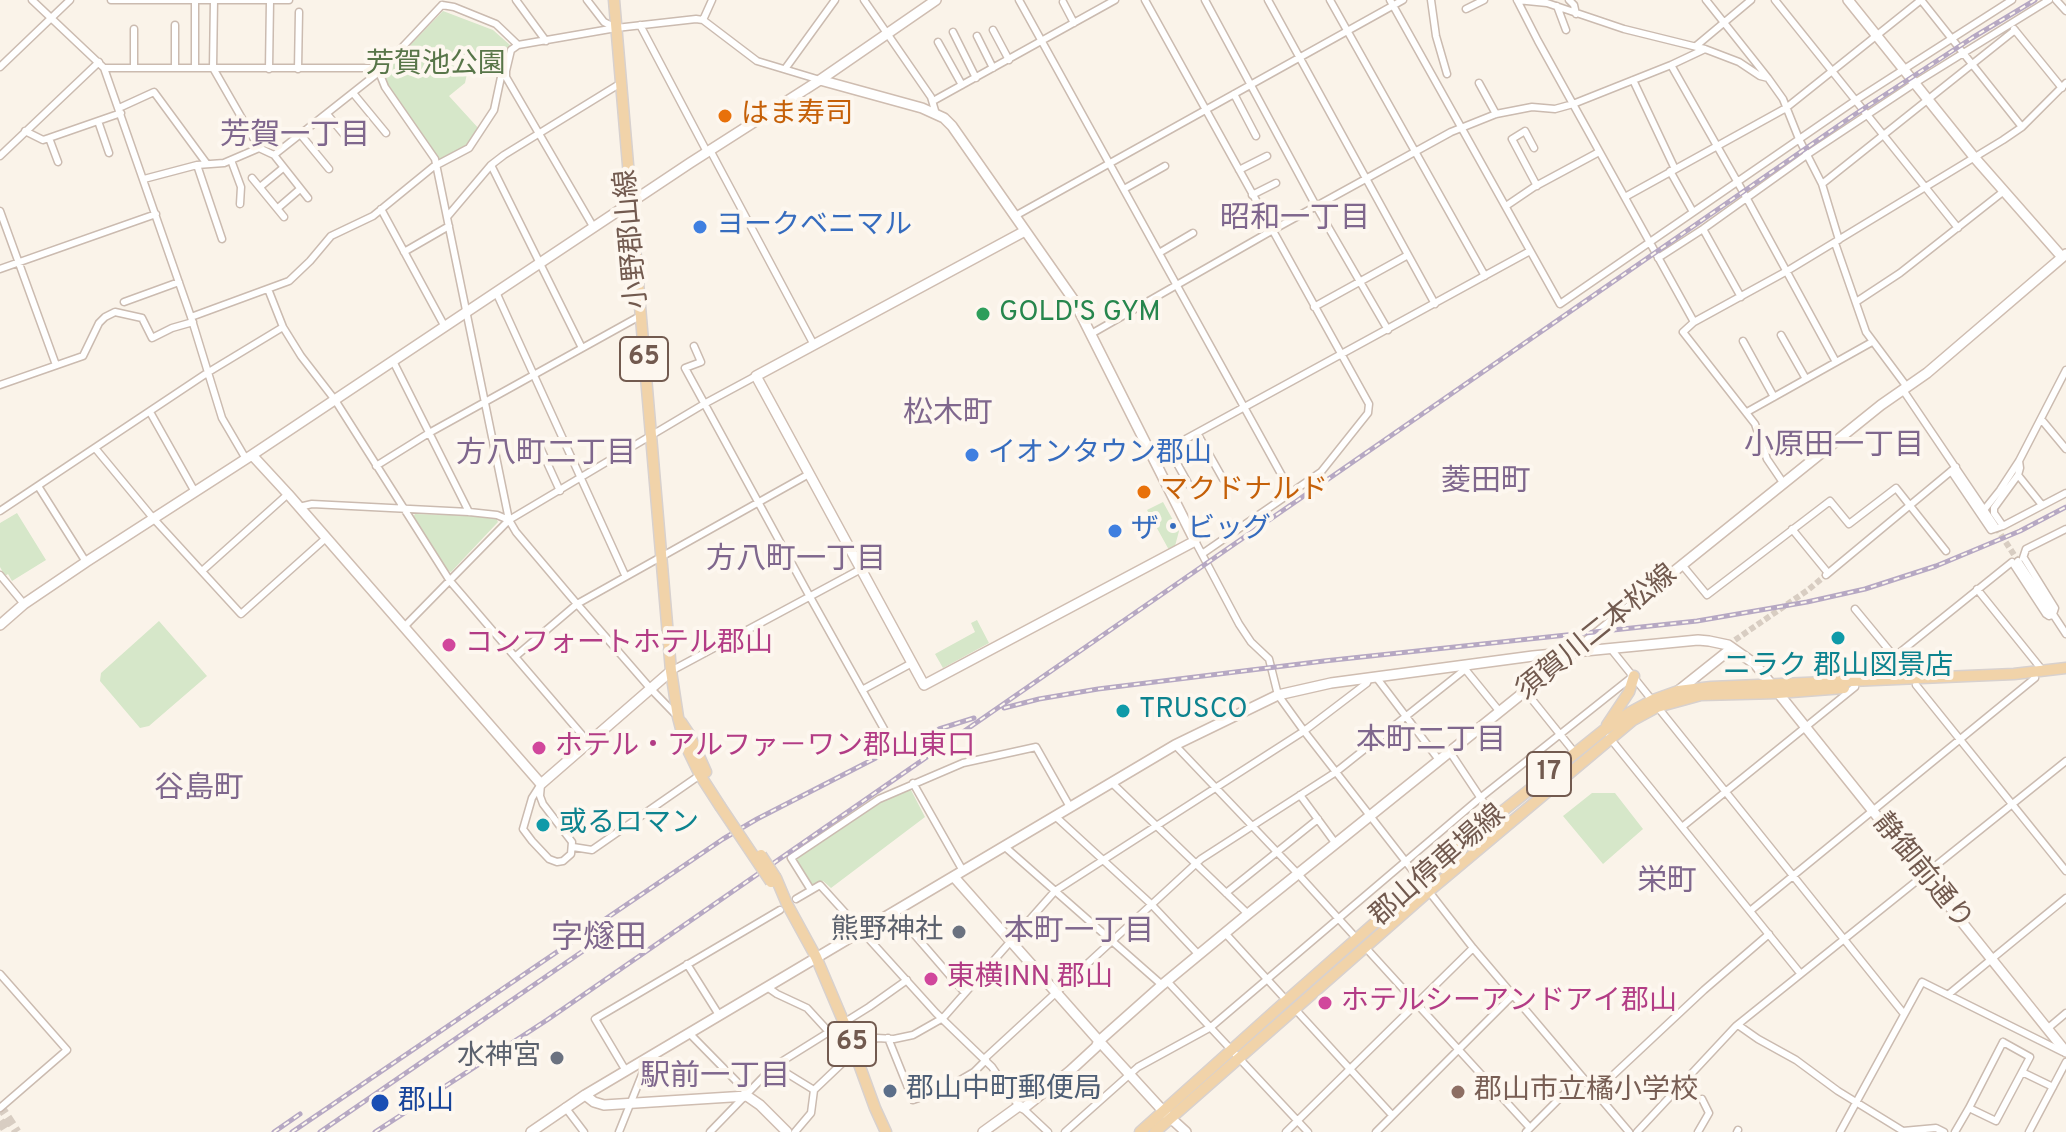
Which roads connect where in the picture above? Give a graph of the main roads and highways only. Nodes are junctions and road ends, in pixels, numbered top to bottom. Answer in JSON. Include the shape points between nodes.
{"nodes":[{"id":1,"x":614,"y":0,"type":"edge"},
{"id":2,"x":2066,"y":668,"type":"edge"},
{"id":3,"x":2039,"y":674,"type":"junction"},
{"id":4,"x":2066,"y":675,"type":"edge"},
{"id":5,"x":1634,"y":676,"type":"road end"},
{"id":6,"x":1914,"y":682,"type":"junction"},
{"id":7,"x":1774,"y":688,"type":"junction"},
{"id":8,"x":1655,"y":704,"type":"junction"},
{"id":9,"x":678,"y":717,"type":"junction"},
{"id":10,"x":1608,"y":735,"type":"junction"},
{"id":11,"x":723,"y":805,"type":"junction"},
{"id":12,"x":1425,"y":886,"type":"junction"},
{"id":13,"x":1290,"y":1005,"type":"junction"},
{"id":14,"x":1167,"y":1115,"type":"junction"},
{"id":15,"x":886,"y":1132,"type":"edge"},
{"id":16,"x":1140,"y":1132,"type":"edge"},
{"id":17,"x":1155,"y":1132,"type":"edge"}],
"edges":[{"from":1,"to":9,"type":"main road","name":"小野郡山線","number":"65"},
{"from":2,"to":3,"type":"main road","name":"郡山停車場線","number":"17"},
{"from":3,"to":4,"type":"main road","name":"郡山停車場線","number":"17"},
{"from":3,"to":6,"type":"main road","name":"郡山停車場線","number":"17"},
{"from":5,"to":10,"type":"main road"},
{"from":6,"to":7,"type":"main road","name":"郡山停車場線","number":"17"},
{"from":6,"to":7,"type":"main road","name":"郡山停車場線","number":"17"},
{"from":7,"to":8,"type":"main road","name":"郡山停車場線","number":"17"},
{"from":7,"to":8,"type":"main road","name":"郡山停車場線","number":"17","via":[[1678,691]]},
{"from":8,"to":10,"type":"main road","name":"郡山停車場線","number":"17"},
{"from":9,"to":11,"type":"main road","name":"小野郡山線","number":"65"},
{"from":9,"to":11,"type":"main road","name":"小野郡山線","number":"65","via":[[700,775]]},
{"from":10,"to":12,"type":"main road","name":"郡山停車場線","number":"17"},
{"from":10,"to":12,"type":"main road","name":"郡山停車場線","number":"17","via":[[1575,753],[1494,818]]},
{"from":11,"to":15,"type":"main road","name":"小野郡山線","number":"65","bridge":true,"via":[[816,957]]},
{"from":12,"to":13,"type":"main road","name":"郡山停車場線","number":"17","via":[[1357,939]]},
{"from":12,"to":13,"type":"main road","name":"郡山停車場線","number":"17","via":[[1365,947]]},
{"from":13,"to":14,"type":"main road","name":"郡山停車場線","number":"17"},
{"from":14,"to":16,"type":"main road","name":"郡山停車場線","number":"17"},
{"from":14,"to":17,"type":"main road","name":"郡山停車場線","number":"17"}]}
